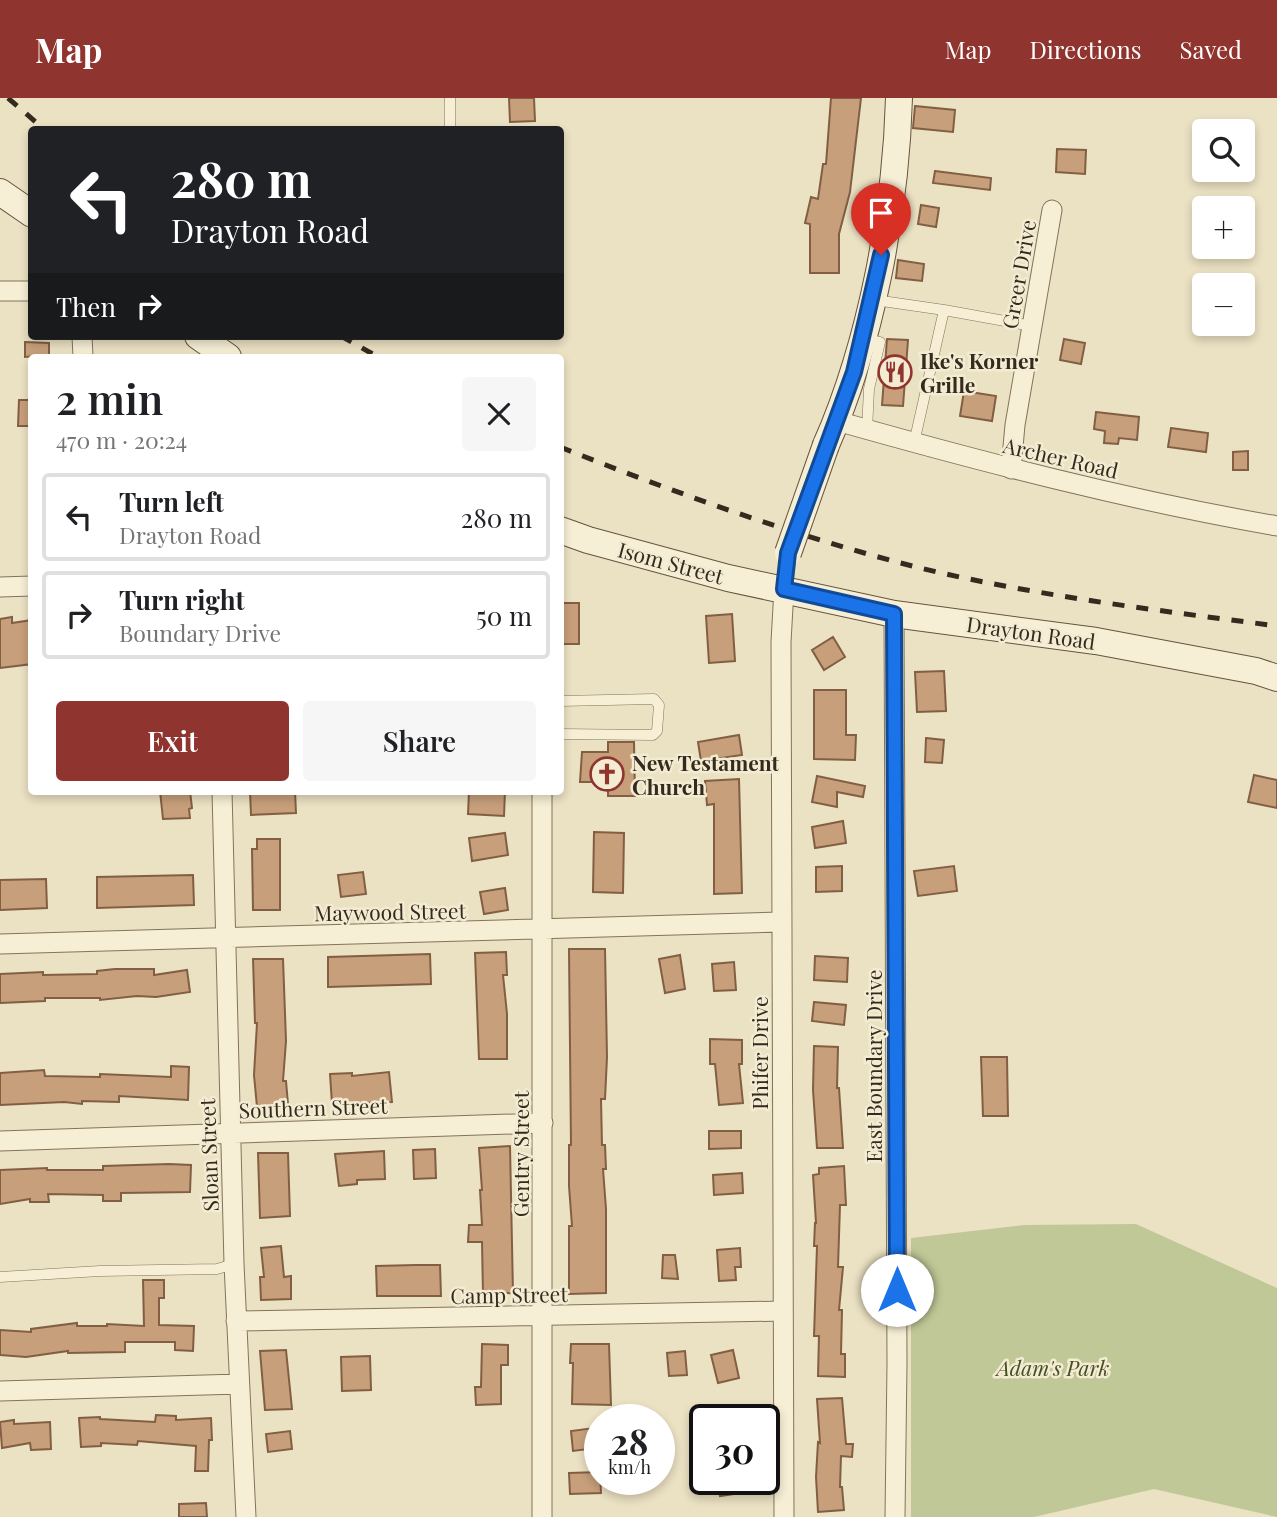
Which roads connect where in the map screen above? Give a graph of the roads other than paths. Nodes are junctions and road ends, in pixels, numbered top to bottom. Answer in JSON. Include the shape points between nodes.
{"nodes":[{"id":1,"x":450,"y":98,"type":"edge"},
{"id":2,"x":899,"y":98,"type":"edge"},
{"id":3,"x":450,"y":126,"type":"edge"},
{"id":4,"x":0,"y":192,"type":"edge"},
{"id":5,"x":1052,"y":210,"type":"dead end"},
{"id":6,"x":28,"y":211,"type":"edge"},
{"id":7,"x":0,"y":291,"type":"edge"},
{"id":8,"x":28,"y":291,"type":"edge"},
{"id":9,"x":871,"y":299,"type":"junction"},
{"id":10,"x":943,"y":310,"type":"junction"},
{"id":11,"x":1033,"y":326,"type":"junction"},
{"id":12,"x":863,"y":338,"type":"junction"},
{"id":13,"x":204,"y":340,"type":"edge"},
{"id":14,"x":224,"y":354,"type":"edge"},
{"id":15,"x":836,"y":421,"type":"junction"},
{"id":16,"x":867,"y":430,"type":"junction"},
{"id":17,"x":914,"y":443,"type":"junction"},
{"id":18,"x":1011,"y":469,"type":"junction"},
{"id":19,"x":1277,"y":526,"type":"edge"},
{"id":20,"x":564,"y":531,"type":"edge"},
{"id":21,"x":28,"y":586,"type":"edge"},
{"id":22,"x":0,"y":587,"type":"edge"},
{"id":23,"x":784,"y":589,"type":"junction"},
{"id":24,"x":894,"y":614,"type":"junction"},
{"id":25,"x":1277,"y":678,"type":"edge"},
{"id":26,"x":564,"y":701,"type":"edge"},
{"id":27,"x":564,"y":734,"type":"edge"},
{"id":28,"x":222,"y":795,"type":"edge"},
{"id":29,"x":542,"y":795,"type":"edge"},
{"id":30,"x":782,"y":922,"type":"junction"},
{"id":31,"x":544,"y":930,"type":"junction"},
{"id":32,"x":225,"y":938,"type":"junction"},
{"id":33,"x":0,"y":943,"type":"edge"},
{"id":34,"x":543,"y":1123,"type":"junction"},
{"id":35,"x":230,"y":1132,"type":"junction"},
{"id":36,"x":0,"y":1141,"type":"edge"},
{"id":37,"x":234,"y":1264,"type":"junction"},
{"id":38,"x":0,"y":1277,"type":"edge"},
{"id":39,"x":783,"y":1311,"type":"junction"},
{"id":40,"x":543,"y":1316,"type":"junction"},
{"id":41,"x":236,"y":1321,"type":"junction"},
{"id":42,"x":239,"y":1384,"type":"junction"},
{"id":43,"x":0,"y":1391,"type":"edge"},
{"id":44,"x":246,"y":1517,"type":"edge"},
{"id":45,"x":542,"y":1517,"type":"edge"},
{"id":46,"x":784,"y":1517,"type":"edge"},
{"id":47,"x":895,"y":1517,"type":"edge"}],
"edges":[{"from":1,"to":3,"type":"lane"},
{"from":2,"to":9,"type":"main road","via":[[893,183]]},
{"from":4,"to":6,"type":"main road"},
{"from":5,"to":11,"type":"street","name":"Greer Drive"},
{"from":7,"to":8,"type":"street"},
{"from":9,"to":10,"type":"lane"},
{"from":9,"to":12,"type":"main road"},
{"from":10,"to":11,"type":"lane"},
{"from":10,"to":17,"type":"lane"},
{"from":11,"to":18,"type":"street","name":"Greer Drive"},
{"from":12,"to":15,"type":"main road"},
{"from":12,"to":16,"type":"lane","via":[[880,342],[869,389]]},
{"from":13,"to":14,"type":"main road"},
{"from":15,"to":16,"type":"street","name":"Archer Road"},
{"from":15,"to":23,"type":"main road","bridge":true,"via":[[788,553]]},
{"from":16,"to":17,"type":"street","name":"Archer Road"},
{"from":17,"to":18,"type":"street","name":"Archer Road"},
{"from":18,"to":19,"type":"street","name":"Archer Road"},
{"from":20,"to":23,"type":"main road","name":"Isom Street","via":[[716,575]]},
{"from":21,"to":22,"type":"street"},
{"from":23,"to":24,"type":"main road","name":"Drayton Road"},
{"from":23,"to":30,"type":"street","name":"Phifer Drive","via":[[780,642]]},
{"from":24,"to":25,"type":"main road","name":"Drayton Road","via":[[1097,641]]},
{"from":24,"to":47,"type":"street","name":"East Boundary Drive"},
{"from":26,"to":27,"type":"lane","via":[[653,699],[659,705],[653,735]]},
{"from":28,"to":32,"type":"street","name":"Sloan Street"},
{"from":29,"to":31,"type":"street","name":"Gentry Street"},
{"from":30,"to":31,"type":"street","name":"Maywood Street"},
{"from":30,"to":39,"type":"street","name":"Phifer Drive"},
{"from":31,"to":32,"type":"street","name":"Maywood Street"},
{"from":31,"to":34,"type":"street","name":"Gentry Street"},
{"from":32,"to":33,"type":"street","name":"Maywood Street"},
{"from":32,"to":35,"type":"street","name":"Sloan Street"},
{"from":34,"to":35,"type":"street","name":"Southern Street"},
{"from":34,"to":40,"type":"street","name":"Gentry Street"},
{"from":35,"to":36,"type":"street","name":"Southern Street"},
{"from":35,"to":37,"type":"street","name":"Sloan Street"},
{"from":37,"to":38,"type":"lane","via":[[217,1269]]},
{"from":37,"to":41,"type":"street","name":"Sloan Street"},
{"from":39,"to":40,"type":"street","name":"Camp Street"},
{"from":39,"to":46,"type":"street","name":"Phifer Drive"},
{"from":40,"to":41,"type":"street","name":"Camp Street"},
{"from":40,"to":45,"type":"street","name":"Gentry Street"},
{"from":41,"to":42,"type":"street","name":"Sloan Street"},
{"from":42,"to":43,"type":"street"},
{"from":42,"to":44,"type":"street","name":"Sloan Street"}]}
